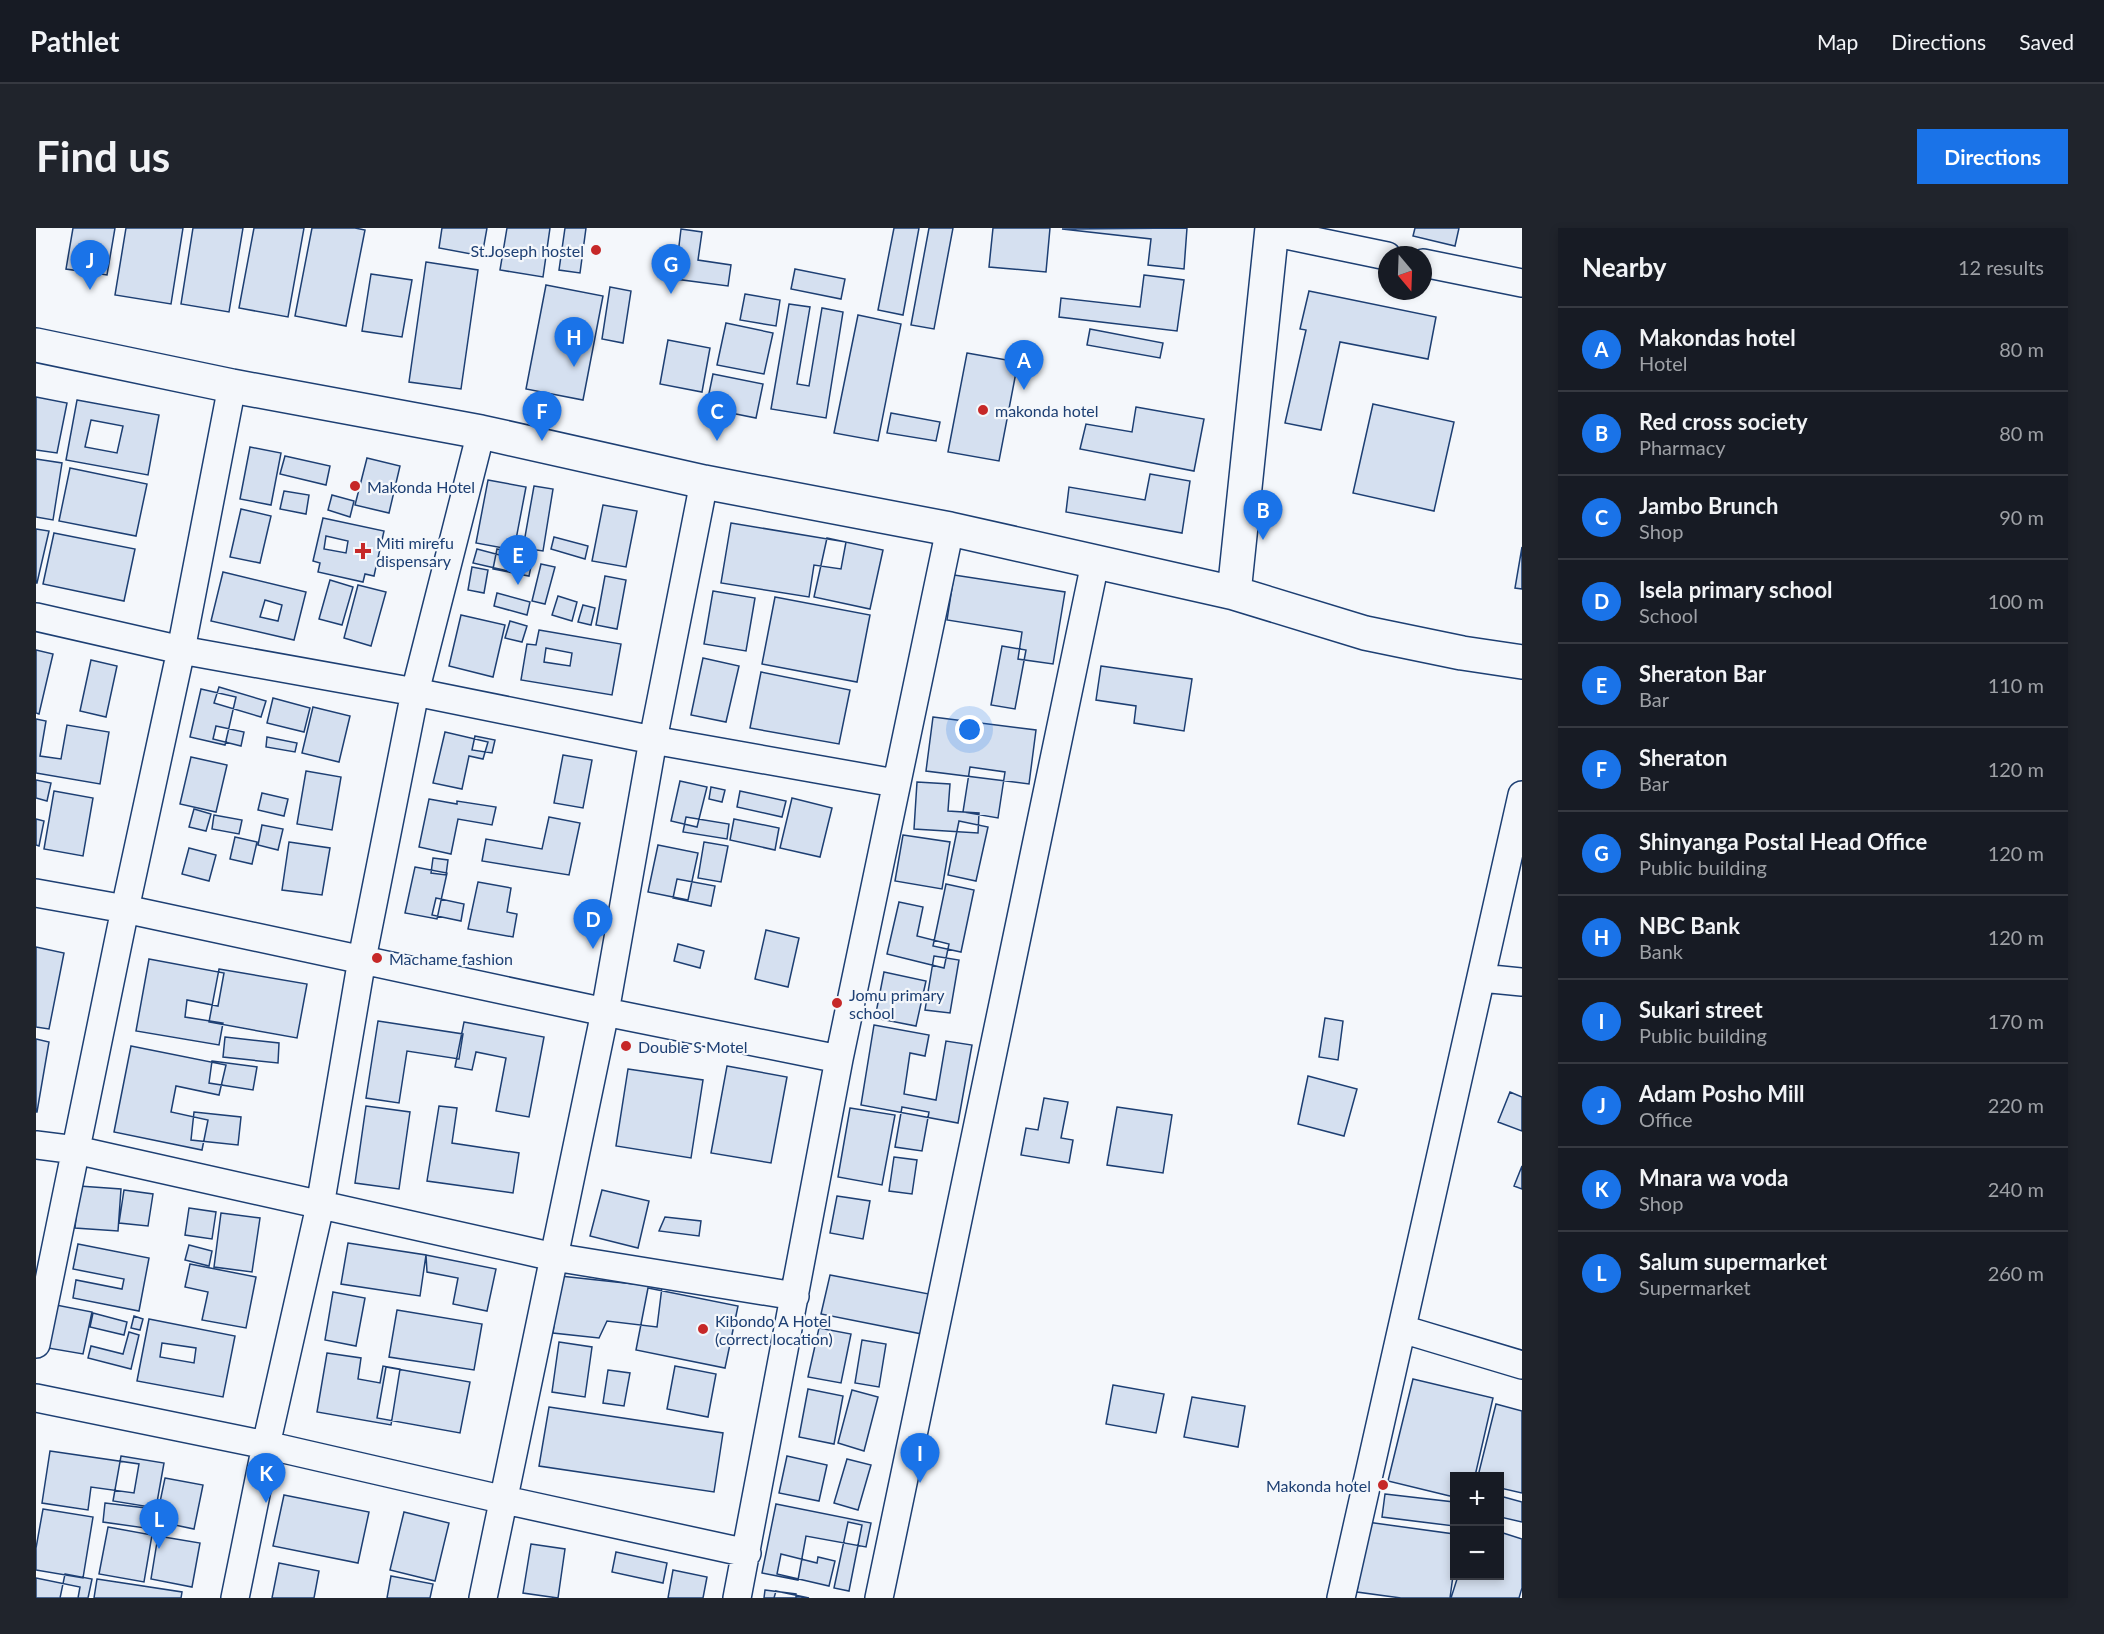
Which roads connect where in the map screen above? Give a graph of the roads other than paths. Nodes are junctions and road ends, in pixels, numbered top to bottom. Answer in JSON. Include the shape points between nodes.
{"nodes":[{"id":1,"x":1272,"y":230,"type":"edge"},
{"id":2,"x":1378,"y":254,"type":"edge"},
{"id":3,"x":1432,"y":265,"type":"edge"},
{"id":4,"x":1522,"y":283,"type":"edge"},
{"id":5,"x":36,"y":345,"type":"edge"},
{"id":6,"x":232,"y":386,"type":"junction"},
{"id":7,"x":481,"y":432,"type":"junction"},
{"id":8,"x":704,"y":482,"type":"junction"},
{"id":9,"x":950,"y":529,"type":"junction"},
{"id":10,"x":1095,"y":563,"type":"junction"},
{"id":11,"x":1234,"y":593,"type":"junction"},
{"id":12,"x":36,"y":617,"type":"edge"},
{"id":13,"x":181,"y":650,"type":"junction"},
{"id":14,"x":1522,"y":662,"type":"edge"},
{"id":15,"x":416,"y":692,"type":"junction"},
{"id":16,"x":653,"y":740,"type":"junction"},
{"id":17,"x":895,"y":783,"type":"junction"},
{"id":18,"x":1522,"y":795,"type":"edge"},
{"id":19,"x":36,"y":893,"type":"edge"},
{"id":20,"x":124,"y":909,"type":"junction"},
{"id":21,"x":362,"y":959,"type":"junction"},
{"id":22,"x":1481,"y":978,"type":"junction"},
{"id":23,"x":1522,"y":982,"type":"edge"},
{"id":24,"x":605,"y":1012,"type":"junction"},
{"id":25,"x":839,"y":1059,"type":"junction"},
{"id":26,"x":36,"y":1145,"type":"edge"},
{"id":27,"x":76,"y":1150,"type":"junction"},
{"id":28,"x":320,"y":1206,"type":"junction"},
{"id":29,"x":554,"y":1257,"type":"junction"},
{"id":30,"x":795,"y":1296,"type":"junction"},
{"id":31,"x":1402,"y":1329,"type":"junction"},
{"id":32,"x":36,"y":1344,"type":"edge"},
{"id":33,"x":1522,"y":1365,"type":"edge"},
{"id":34,"x":36,"y":1398,"type":"edge"},
{"id":35,"x":266,"y":1445,"type":"junction"},
{"id":36,"x":505,"y":1500,"type":"junction"},
{"id":37,"x":747,"y":1553,"type":"junction"},
{"id":38,"x":235,"y":1598,"type":"edge"},
{"id":39,"x":483,"y":1598,"type":"edge"},
{"id":40,"x":737,"y":1598,"type":"edge"},
{"id":41,"x":879,"y":1598,"type":"edge"},
{"id":42,"x":1341,"y":1598,"type":"edge"}],
"edges":[{"from":1,"to":2,"type":"street"},
{"from":1,"to":11,"type":"street"},
{"from":3,"to":4,"type":"street"},
{"from":5,"to":6,"type":"street"},
{"from":6,"to":7,"type":"street"},
{"from":6,"to":13,"type":"street"},
{"from":7,"to":8,"type":"street"},
{"from":7,"to":15,"type":"street"},
{"from":8,"to":9,"type":"street"},
{"from":8,"to":16,"type":"street"},
{"from":9,"to":10,"type":"street"},
{"from":9,"to":17,"type":"street"},
{"from":10,"to":11,"type":"street"},
{"from":10,"to":41,"type":"street"},
{"from":11,"to":14,"type":"street","via":[[1365,633]]},
{"from":12,"to":13,"type":"street"},
{"from":13,"to":15,"type":"street"},
{"from":13,"to":20,"type":"street"},
{"from":15,"to":16,"type":"street"},
{"from":15,"to":21,"type":"street"},
{"from":16,"to":17,"type":"street"},
{"from":16,"to":24,"type":"street"},
{"from":17,"to":25,"type":"street"},
{"from":18,"to":22,"type":"street"},
{"from":19,"to":20,"type":"street"},
{"from":20,"to":21,"type":"street"},
{"from":20,"to":27,"type":"street"},
{"from":21,"to":24,"type":"street"},
{"from":21,"to":28,"type":"street"},
{"from":22,"to":23,"type":"street"},
{"from":22,"to":31,"type":"street"},
{"from":24,"to":25,"type":"street"},
{"from":24,"to":29,"type":"street"},
{"from":25,"to":30,"type":"street"},
{"from":26,"to":27,"type":"street"},
{"from":27,"to":28,"type":"street"},
{"from":27,"to":32,"type":"street"},
{"from":28,"to":29,"type":"street"},
{"from":28,"to":35,"type":"street"},
{"from":29,"to":30,"type":"street"},
{"from":29,"to":36,"type":"street"},
{"from":30,"to":37,"type":"street"},
{"from":31,"to":33,"type":"street"},
{"from":31,"to":42,"type":"street"},
{"from":34,"to":35,"type":"street"},
{"from":35,"to":36,"type":"street"},
{"from":35,"to":38,"type":"street"},
{"from":36,"to":37,"type":"street"},
{"from":36,"to":39,"type":"street"},
{"from":37,"to":40,"type":"street"}]}
